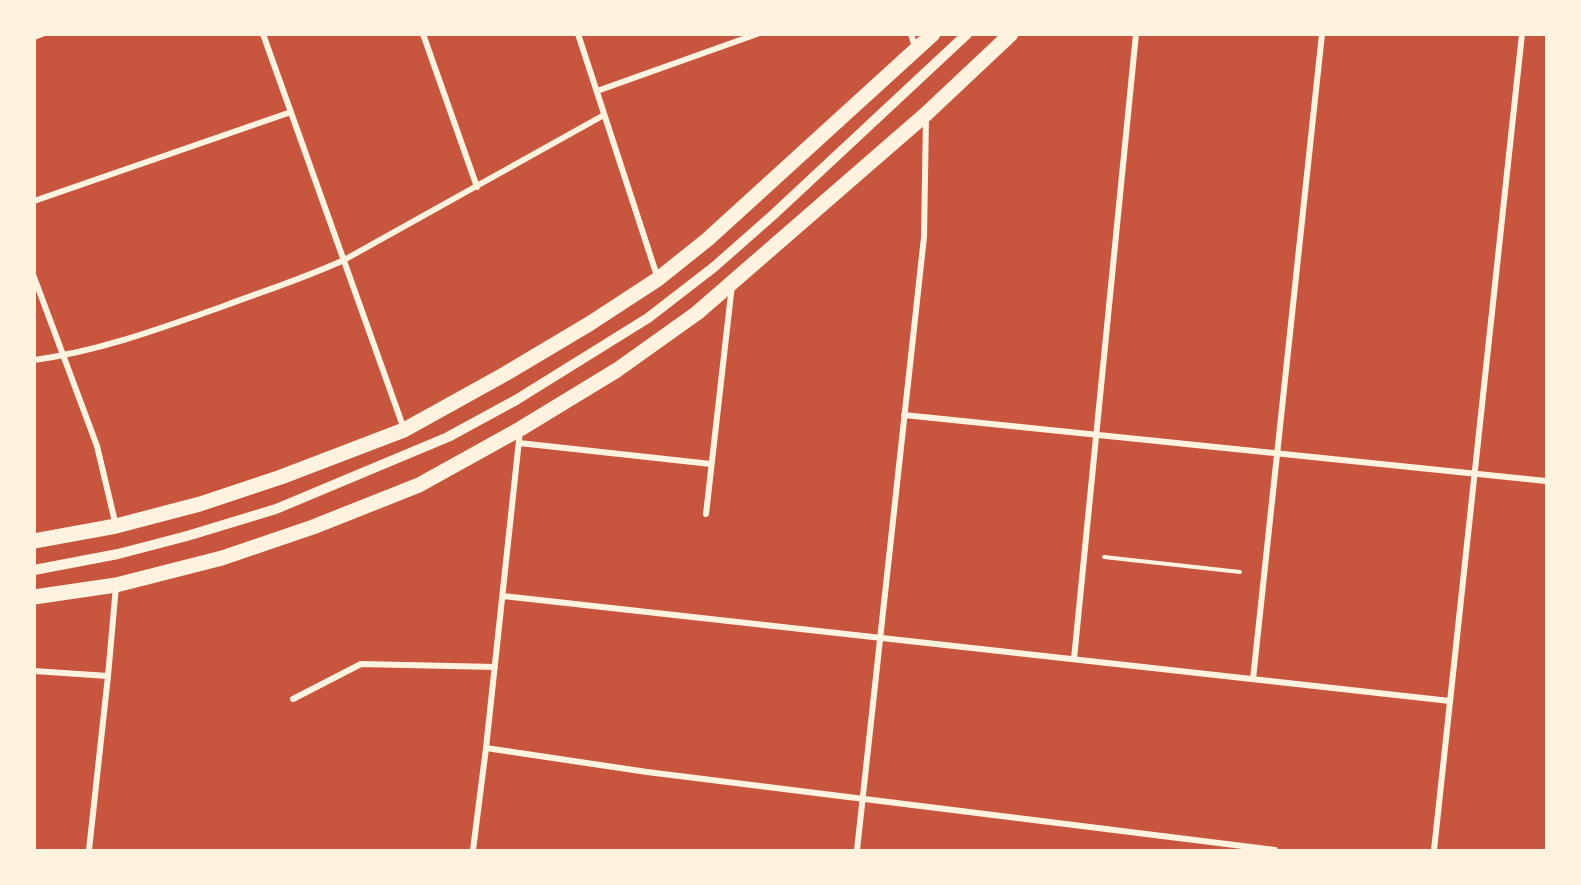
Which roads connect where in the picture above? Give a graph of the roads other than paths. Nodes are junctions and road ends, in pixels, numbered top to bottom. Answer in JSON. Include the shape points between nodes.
{"nodes":[{"id":1,"x":42,"y":34,"type":"edge"},
{"id":2,"x":263,"y":34,"type":"edge"},
{"id":3,"x":423,"y":34,"type":"edge"},
{"id":4,"x":578,"y":34,"type":"edge"},
{"id":5,"x":757,"y":34,"type":"edge"},
{"id":6,"x":911,"y":34,"type":"edge"},
{"id":7,"x":933,"y":34,"type":"edge"},
{"id":8,"x":967,"y":34,"type":"edge"},
{"id":9,"x":1011,"y":34,"type":"edge"},
{"id":10,"x":1136,"y":34,"type":"edge"},
{"id":11,"x":1322,"y":34,"type":"edge"},
{"id":12,"x":1522,"y":34,"type":"edge"},
{"id":13,"x":34,"y":37,"type":"edge"},
{"id":14,"x":917,"y":50,"type":"junction"},
{"id":15,"x":597,"y":91,"type":"junction"},
{"id":16,"x":291,"y":112,"type":"junction"},
{"id":17,"x":926,"y":114,"type":"junction"},
{"id":18,"x":604,"y":115,"type":"junction"},
{"id":19,"x":477,"y":187,"type":"junction"},
{"id":20,"x":34,"y":201,"type":"edge"},
{"id":21,"x":344,"y":260,"type":"junction"},
{"id":22,"x":34,"y":277,"type":"edge"},
{"id":23,"x":658,"y":279,"type":"junction"},
{"id":24,"x":733,"y":282,"type":"junction"},
{"id":25,"x":63,"y":356,"type":"junction"},
{"id":26,"x":34,"y":360,"type":"edge"},
{"id":27,"x":904,"y":415,"type":"junction"},
{"id":28,"x":404,"y":430,"type":"junction"},
{"id":29,"x":1097,"y":435,"type":"junction"},
{"id":30,"x":519,"y":436,"type":"junction"},
{"id":31,"x":1276,"y":453,"type":"junction"},
{"id":32,"x":711,"y":464,"type":"junction"},
{"id":33,"x":1475,"y":474,"type":"junction"},
{"id":34,"x":1546,"y":481,"type":"edge"},
{"id":35,"x":706,"y":514,"type":"dead end"},
{"id":36,"x":116,"y":526,"type":"junction"},
{"id":37,"x":34,"y":541,"type":"edge"},
{"id":38,"x":34,"y":570,"type":"edge"},
{"id":39,"x":116,"y":585,"type":"junction"},
{"id":40,"x":502,"y":596,"type":"junction"},
{"id":41,"x":34,"y":597,"type":"edge"},
{"id":42,"x":880,"y":637,"type":"junction"},
{"id":43,"x":1074,"y":659,"type":"junction"},
{"id":44,"x":495,"y":667,"type":"junction"},
{"id":45,"x":34,"y":671,"type":"edge"},
{"id":46,"x":108,"y":676,"type":"junction"},
{"id":47,"x":1253,"y":679,"type":"junction"},
{"id":48,"x":293,"y":699,"type":"dead end"},
{"id":49,"x":1450,"y":701,"type":"junction"},
{"id":50,"x":486,"y":748,"type":"junction"},
{"id":51,"x":862,"y":799,"type":"junction"},
{"id":52,"x":89,"y":850,"type":"edge"},
{"id":53,"x":473,"y":850,"type":"edge"},
{"id":54,"x":857,"y":850,"type":"edge"},
{"id":55,"x":1275,"y":850,"type":"edge"},
{"id":56,"x":1434,"y":850,"type":"edge"}],
"edges":[{"from":1,"to":13,"type":"street"},
{"from":2,"to":16,"type":"street"},
{"from":3,"to":19,"type":"street"},
{"from":4,"to":15,"type":"street"},
{"from":5,"to":15,"type":"street"},
{"from":6,"to":14,"type":"street"},
{"from":7,"to":14,"type":"main road"},
{"from":8,"to":38,"type":"street","via":[[714,267],[648,318],[516,400],[448,437],[276,509],[130,551]]},
{"from":9,"to":17,"type":"main road"},
{"from":10,"to":29,"type":"street"},
{"from":11,"to":31,"type":"street"},
{"from":12,"to":33,"type":"street"},
{"from":14,"to":23,"type":"main road","via":[[708,239]]},
{"from":15,"to":18,"type":"street"},
{"from":16,"to":20,"type":"street"},
{"from":16,"to":21,"type":"street"},
{"from":17,"to":24,"type":"main road"},
{"from":17,"to":27,"type":"street","via":[[924,237]]},
{"from":18,"to":19,"type":"street"},
{"from":18,"to":23,"type":"street"},
{"from":19,"to":21,"type":"street"},
{"from":21,"to":25,"type":"street","via":[[195,316]]},
{"from":21,"to":28,"type":"street"},
{"from":22,"to":25,"type":"street"},
{"from":23,"to":28,"type":"main road","via":[[580,330]]},
{"from":24,"to":30,"type":"main road","via":[[697,313]]},
{"from":24,"to":32,"type":"street"},
{"from":25,"to":26,"type":"street"},
{"from":25,"to":36,"type":"street","via":[[97,446]]},
{"from":27,"to":29,"type":"street"},
{"from":27,"to":42,"type":"street"},
{"from":28,"to":36,"type":"main road","via":[[281,477]]},
{"from":29,"to":31,"type":"street"},
{"from":29,"to":43,"type":"street"},
{"from":30,"to":32,"type":"street"},
{"from":30,"to":39,"type":"main road","via":[[419,485],[313,527],[222,558]]},
{"from":30,"to":40,"type":"street"},
{"from":31,"to":33,"type":"street"},
{"from":31,"to":47,"type":"street"},
{"from":32,"to":35,"type":"street"},
{"from":33,"to":34,"type":"street"},
{"from":33,"to":49,"type":"street"},
{"from":36,"to":37,"type":"main road"},
{"from":39,"to":41,"type":"main road"},
{"from":39,"to":46,"type":"street"},
{"from":40,"to":42,"type":"street"},
{"from":40,"to":44,"type":"street"},
{"from":42,"to":43,"type":"street"},
{"from":42,"to":51,"type":"street"},
{"from":43,"to":47,"type":"street"},
{"from":44,"to":48,"type":"street","via":[[361,664]]},
{"from":44,"to":50,"type":"street"},
{"from":45,"to":46,"type":"street"},
{"from":46,"to":52,"type":"street"},
{"from":47,"to":49,"type":"street"},
{"from":49,"to":56,"type":"street"},
{"from":50,"to":51,"type":"street"},
{"from":50,"to":53,"type":"street"},
{"from":51,"to":54,"type":"street"},
{"from":51,"to":55,"type":"street"}]}
